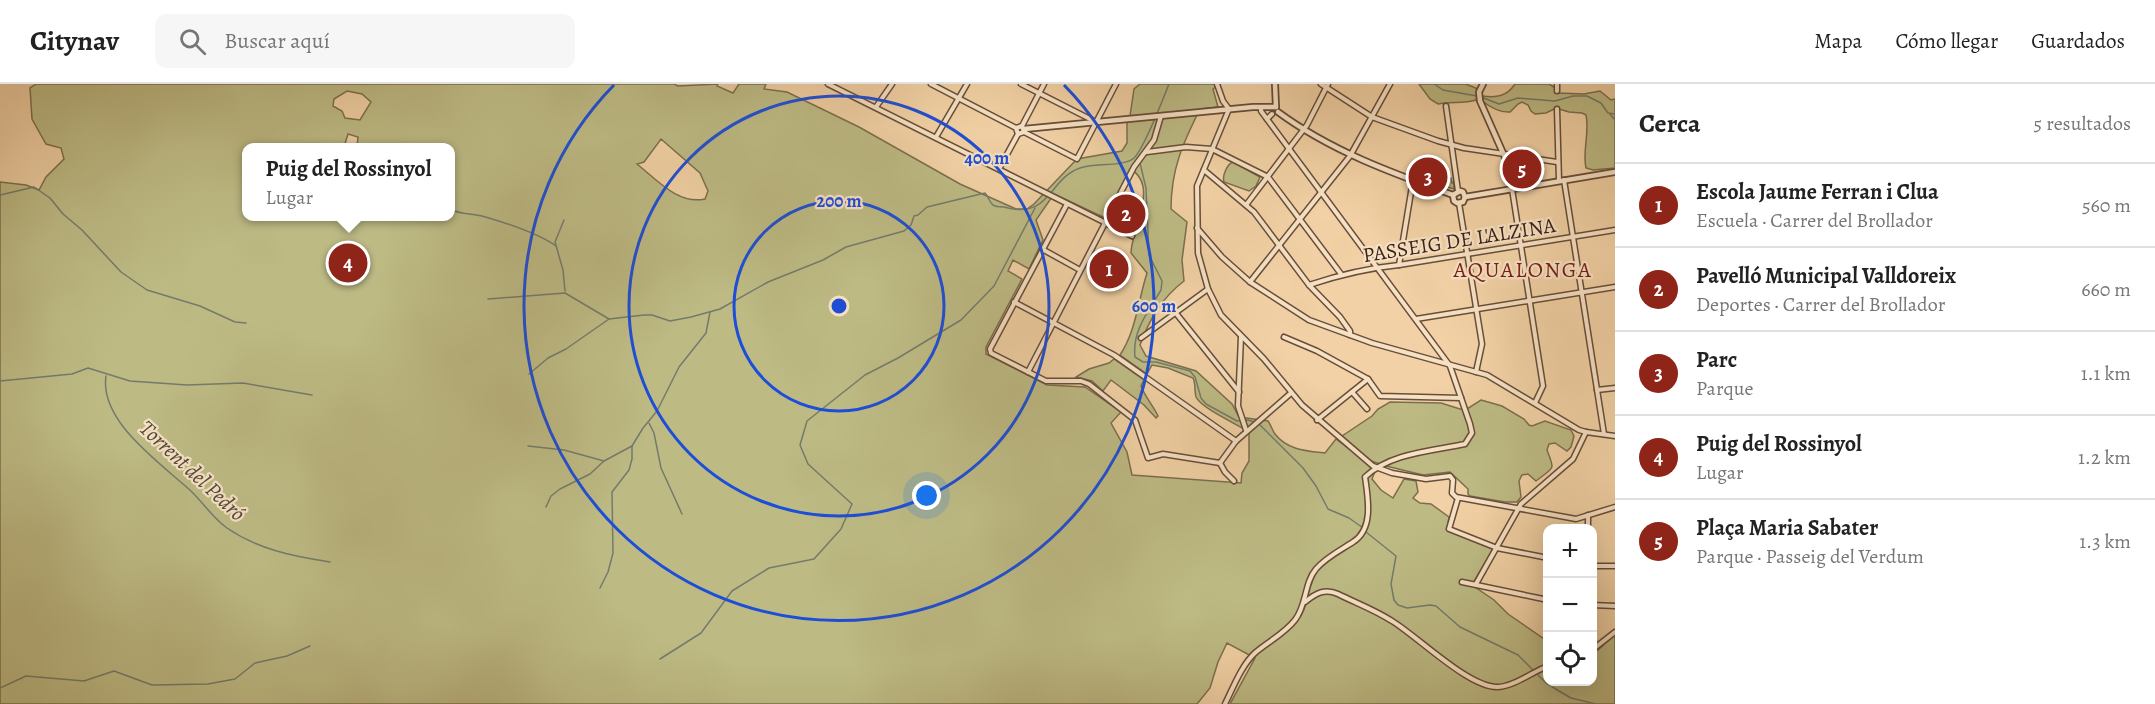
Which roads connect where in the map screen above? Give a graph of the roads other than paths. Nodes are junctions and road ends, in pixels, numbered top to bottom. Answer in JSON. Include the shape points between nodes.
{"nodes":[{"id":1,"x":828,"y":84,"type":"edge"},
{"id":2,"x":892,"y":84,"type":"edge"},
{"id":3,"x":931,"y":84,"type":"edge"},
{"id":4,"x":968,"y":84,"type":"edge"},
{"id":5,"x":1021,"y":84,"type":"edge"},
{"id":6,"x":1044,"y":84,"type":"edge"},
{"id":7,"x":1116,"y":84,"type":"edge"},
{"id":8,"x":1217,"y":84,"type":"edge"},
{"id":9,"x":1275,"y":84,"type":"edge"},
{"id":10,"x":1321,"y":84,"type":"edge"},
{"id":11,"x":1390,"y":84,"type":"edge"},
{"id":12,"x":1483,"y":84,"type":"edge"},
{"id":13,"x":1557,"y":84,"type":"edge"},
{"id":14,"x":1327,"y":86,"type":"edge"},
{"id":15,"x":1557,"y":91,"type":"dead end"},
{"id":16,"x":1040,"y":93,"type":"junction"},
{"id":17,"x":959,"y":99,"type":"junction"},
{"id":18,"x":1261,"y":106,"type":"junction"},
{"id":19,"x":1446,"y":106,"type":"dead end"},
{"id":20,"x":876,"y":107,"type":"junction"},
{"id":21,"x":1229,"y":109,"type":"junction"},
{"id":22,"x":1557,"y":109,"type":"dead end"},
{"id":23,"x":1275,"y":111,"type":"junction"},
{"id":24,"x":1158,"y":116,"type":"junction"},
{"id":25,"x":1372,"y":117,"type":"junction"},
{"id":26,"x":1267,"y":119,"type":"junction"},
{"id":27,"x":1097,"y":122,"type":"junction"},
{"id":28,"x":1016,"y":128,"type":"junction"},
{"id":29,"x":1023,"y":129,"type":"junction"},
{"id":30,"x":1303,"y":131,"type":"junction"},
{"id":31,"x":1018,"y":134,"type":"junction"},
{"id":32,"x":936,"y":137,"type":"junction"},
{"id":33,"x":1450,"y":144,"type":"junction"},
{"id":34,"x":1212,"y":149,"type":"junction"},
{"id":35,"x":1289,"y":149,"type":"junction"},
{"id":36,"x":1147,"y":152,"type":"junction"},
{"id":37,"x":1504,"y":154,"type":"junction"},
{"id":38,"x":1350,"y":156,"type":"junction"},
{"id":39,"x":1557,"y":162,"type":"junction"},
{"id":40,"x":999,"y":170,"type":"junction"},
{"id":41,"x":1204,"y":170,"type":"junction"},
{"id":42,"x":1615,"y":172,"type":"edge"},
{"id":43,"x":1268,"y":177,"type":"junction"},
{"id":44,"x":1413,"y":180,"type":"junction"},
{"id":45,"x":1561,"y":181,"type":"junction"},
{"id":46,"x":1512,"y":189,"type":"junction"},
{"id":47,"x":1458,"y":191,"type":"junction"},
{"id":48,"x":1320,"y":192,"type":"junction"},
{"id":49,"x":1453,"y":195,"type":"junction"},
{"id":50,"x":1465,"y":197,"type":"junction"},
{"id":51,"x":1459,"y":203,"type":"junction"},
{"id":52,"x":1067,"y":204,"type":"junction"},
{"id":53,"x":1246,"y":205,"type":"junction"},
{"id":54,"x":1300,"y":219,"type":"junction"},
{"id":55,"x":1106,"y":222,"type":"junction"},
{"id":56,"x":1196,"y":228,"type":"junction"},
{"id":57,"x":1615,"y":230,"type":"edge"},
{"id":58,"x":1132,"y":236,"type":"dead end"},
{"id":59,"x":1573,"y":237,"type":"junction"},
{"id":60,"x":1280,"y":245,"type":"junction"},
{"id":61,"x":1520,"y":245,"type":"junction"},
{"id":62,"x":1042,"y":249,"type":"junction"},
{"id":63,"x":1467,"y":253,"type":"junction"},
{"id":64,"x":1400,"y":265,"type":"junction"},
{"id":65,"x":1376,"y":267,"type":"junction"},
{"id":66,"x":1080,"y":270,"type":"junction"},
{"id":67,"x":1341,"y":274,"type":"junction"},
{"id":68,"x":1250,"y":282,"type":"junction"},
{"id":69,"x":1309,"y":285,"type":"junction"},
{"id":70,"x":1615,"y":287,"type":"edge"},
{"id":71,"x":1208,"y":290,"type":"junction"},
{"id":72,"x":1582,"y":292,"type":"junction"},
{"id":73,"x":1529,"y":301,"type":"junction"},
{"id":74,"x":1014,"y":302,"type":"junction"},
{"id":75,"x":1476,"y":309,"type":"junction"},
{"id":76,"x":1175,"y":312,"type":"junction"},
{"id":77,"x":1415,"y":320,"type":"junction"},
{"id":78,"x":1054,"y":323,"type":"junction"},
{"id":79,"x":1241,"y":335,"type":"junction"},
{"id":80,"x":1350,"y":335,"type":"junction"},
{"id":81,"x":1284,"y":337,"type":"dead end"},
{"id":82,"x":1141,"y":338,"type":"dead end"},
{"id":83,"x":1450,"y":366,"type":"junction"},
{"id":84,"x":1028,"y":372,"type":"junction"},
{"id":85,"x":1476,"y":372,"type":"junction"},
{"id":86,"x":1368,"y":379,"type":"junction"},
{"id":87,"x":1615,"y":388,"type":"edge"},
{"id":88,"x":1597,"y":390,"type":"junction"},
{"id":89,"x":1239,"y":392,"type":"junction"},
{"id":90,"x":1352,"y":392,"type":"junction"},
{"id":91,"x":1291,"y":393,"type":"junction"},
{"id":92,"x":1461,"y":398,"type":"junction"},
{"id":93,"x":1535,"y":403,"type":"junction"},
{"id":94,"x":1366,"y":410,"type":"dead end"},
{"id":95,"x":1317,"y":420,"type":"junction"},
{"id":96,"x":1246,"y":430,"type":"junction"},
{"id":97,"x":1586,"y":432,"type":"junction"},
{"id":98,"x":1604,"y":435,"type":"junction"},
{"id":99,"x":1615,"y":436,"type":"edge"},
{"id":100,"x":1236,"y":441,"type":"junction"},
{"id":101,"x":1220,"y":463,"type":"junction"},
{"id":102,"x":1376,"y":467,"type":"junction"},
{"id":103,"x":1234,"y":481,"type":"dead end"},
{"id":104,"x":1458,"y":498,"type":"junction"},
{"id":105,"x":1615,"y":507,"type":"edge"},
{"id":106,"x":1519,"y":509,"type":"junction"},
{"id":107,"x":1588,"y":515,"type":"junction"},
{"id":108,"x":1588,"y":524,"type":"edge"},
{"id":109,"x":1497,"y":548,"type":"junction"},
{"id":110,"x":1543,"y":557,"type":"edge"},
{"id":111,"x":1597,"y":566,"type":"edge"},
{"id":112,"x":1615,"y":566,"type":"edge"},
{"id":113,"x":1462,"y":582,"type":"dead end"},
{"id":114,"x":1476,"y":584,"type":"junction"},
{"id":115,"x":1543,"y":599,"type":"edge"},
{"id":116,"x":1304,"y":602,"type":"junction"},
{"id":117,"x":1597,"y":605,"type":"edge"},
{"id":118,"x":1615,"y":606,"type":"edge"},
{"id":119,"x":1615,"y":632,"type":"edge"},
{"id":120,"x":1597,"y":647,"type":"edge"},
{"id":121,"x":1543,"y":668,"type":"edge"},
{"id":122,"x":1226,"y":704,"type":"edge"}],
"edges":[{"from":1,"to":20,"type":"street"},
{"from":2,"to":20,"type":"street"},
{"from":3,"to":17,"type":"street"},
{"from":4,"to":17,"type":"street"},
{"from":5,"to":16,"type":"street"},
{"from":6,"to":16,"type":"street"},
{"from":7,"to":27,"type":"street"},
{"from":8,"to":21,"type":"street"},
{"from":9,"to":23,"type":"street"},
{"from":10,"to":14,"type":"street"},
{"from":11,"to":25,"type":"street"},
{"from":12,"to":37,"type":"street","via":[[1480,101]]},
{"from":13,"to":15,"type":"street"},
{"from":14,"to":25,"type":"street"},
{"from":14,"to":30,"type":"street"},
{"from":16,"to":27,"type":"street"},
{"from":16,"to":29,"type":"street"},
{"from":17,"to":28,"type":"street"},
{"from":17,"to":32,"type":"street"},
{"from":18,"to":21,"type":"street"},
{"from":18,"to":23,"type":"street","via":[[1270,105]]},
{"from":18,"to":26,"type":"street"},
{"from":19,"to":33,"type":"street"},
{"from":20,"to":32,"type":"street"},
{"from":21,"to":24,"type":"street"},
{"from":21,"to":34,"type":"street"},
{"from":22,"to":39,"type":"street"},
{"from":23,"to":26,"type":"street"},
{"from":23,"to":30,"type":"street"},
{"from":24,"to":27,"type":"street"},
{"from":24,"to":36,"type":"street","via":[[1156,134]]},
{"from":25,"to":33,"type":"street"},
{"from":25,"to":38,"type":"street"},
{"from":26,"to":35,"type":"street"},
{"from":27,"to":29,"type":"street"},
{"from":27,"to":29,"type":"street","via":[[1077,159]]},
{"from":28,"to":29,"type":"street"},
{"from":28,"to":31,"type":"street"},
{"from":29,"to":31,"type":"street"},
{"from":30,"to":35,"type":"street"},
{"from":30,"to":38,"type":"street"},
{"from":31,"to":40,"type":"street"},
{"from":32,"to":40,"type":"street"},
{"from":33,"to":37,"type":"street"},
{"from":33,"to":47,"type":"street"},
{"from":34,"to":36,"type":"street","via":[[1186,147]]},
{"from":34,"to":41,"type":"street"},
{"from":34,"to":43,"type":"street"},
{"from":35,"to":43,"type":"street"},
{"from":35,"to":48,"type":"street"},
{"from":36,"to":55,"type":"street","via":[[1134,167]]},
{"from":37,"to":39,"type":"street"},
{"from":37,"to":46,"type":"street"},
{"from":38,"to":44,"type":"street"},
{"from":38,"to":48,"type":"street"},
{"from":39,"to":45,"type":"street"},
{"from":40,"to":52,"type":"street"},
{"from":41,"to":53,"type":"street"},
{"from":41,"to":56,"type":"street","via":[[1197,186]]},
{"from":42,"to":45,"type":"street"},
{"from":43,"to":53,"type":"street"},
{"from":43,"to":54,"type":"street"},
{"from":44,"to":49,"type":"street"},
{"from":44,"to":64,"type":"street"},
{"from":45,"to":46,"type":"street"},
{"from":45,"to":59,"type":"street"},
{"from":46,"to":50,"type":"street"},
{"from":46,"to":61,"type":"street"},
{"from":47,"to":49,"type":"street"},
{"from":47,"to":50,"type":"street"},
{"from":48,"to":54,"type":"street"},
{"from":48,"to":65,"type":"street"},
{"from":49,"to":51,"type":"street"},
{"from":50,"to":51,"type":"street"},
{"from":51,"to":63,"type":"street"},
{"from":52,"to":55,"type":"street"},
{"from":52,"to":62,"type":"street"},
{"from":53,"to":60,"type":"street"},
{"from":54,"to":60,"type":"street"},
{"from":54,"to":67,"type":"street"},
{"from":55,"to":58,"type":"street"},
{"from":55,"to":66,"type":"street"},
{"from":56,"to":68,"type":"street"},
{"from":56,"to":71,"type":"street"},
{"from":57,"to":59,"type":"street","name":"PASSEIG DE L'ALZINA"},
{"from":59,"to":61,"type":"street","name":"PASSEIG DE L'ALZINA"},
{"from":59,"to":72,"type":"street"},
{"from":60,"to":68,"type":"street"},
{"from":60,"to":69,"type":"street"},
{"from":61,"to":63,"type":"street","name":"PASSEIG DE L'ALZINA"},
{"from":61,"to":73,"type":"street"},
{"from":62,"to":66,"type":"street"},
{"from":62,"to":74,"type":"street"},
{"from":63,"to":64,"type":"street","name":"PASSEIG DE L'ALZINA"},
{"from":63,"to":75,"type":"street"},
{"from":64,"to":65,"type":"street","name":"PASSEIG DE L'ALZINA"},
{"from":65,"to":67,"type":"street","name":"PASSEIG DE L'ALZINA"},
{"from":65,"to":77,"type":"street"},
{"from":66,"to":78,"type":"street"},
{"from":67,"to":69,"type":"street","name":"PASSEIG DE L'ALZINA"},
{"from":68,"to":80,"type":"street","via":[[1309,320]]},
{"from":69,"to":80,"type":"street","via":[[1340,317]]},
{"from":70,"to":72,"type":"street"},
{"from":71,"to":76,"type":"street"},
{"from":71,"to":79,"type":"street","via":[[1221,315]]},
{"from":72,"to":73,"type":"street"},
{"from":72,"to":88,"type":"street"},
{"from":73,"to":75,"type":"street"},
{"from":73,"to":93,"type":"street","via":[[1543,386]]},
{"from":74,"to":78,"type":"street"},
{"from":74,"to":84,"type":"street","via":[[990,349]]},
{"from":75,"to":77,"type":"street"},
{"from":75,"to":85,"type":"street","via":[[1482,344]]},
{"from":76,"to":82,"type":"street"},
{"from":76,"to":89,"type":"street"},
{"from":77,"to":83,"type":"street"},
{"from":78,"to":84,"type":"street"},
{"from":78,"to":100,"type":"street","via":[[1113,355]]},
{"from":79,"to":89,"type":"street"},
{"from":79,"to":91,"type":"street"},
{"from":80,"to":83,"type":"street"},
{"from":81,"to":86,"type":"street"},
{"from":83,"to":85,"type":"street"},
{"from":83,"to":92,"type":"street"},
{"from":84,"to":101,"type":"street","via":[[1046,381],[1089,384],[1135,420],[1148,458],[1163,454]]},
{"from":85,"to":93,"type":"street"},
{"from":86,"to":90,"type":"street"},
{"from":86,"to":92,"type":"street","via":[[1380,396]]},
{"from":87,"to":88,"type":"street"},
{"from":88,"to":98,"type":"street"},
{"from":89,"to":96,"type":"street","via":[[1238,405]]},
{"from":90,"to":94,"type":"street"},
{"from":90,"to":95,"type":"street"},
{"from":91,"to":95,"type":"street"},
{"from":91,"to":96,"type":"street"},
{"from":92,"to":102,"type":"street","via":[[1472,433],[1465,444]]},
{"from":93,"to":97,"type":"street"},
{"from":95,"to":102,"type":"street"},
{"from":96,"to":100,"type":"street"},
{"from":97,"to":98,"type":"street"},
{"from":97,"to":106,"type":"street","via":[[1573,459]]},
{"from":98,"to":99,"type":"street"},
{"from":100,"to":101,"type":"street"},
{"from":101,"to":103,"type":"street"},
{"from":102,"to":104,"type":"street","via":[[1426,479],[1450,476],[1452,493]]},
{"from":102,"to":116,"type":"street","via":[[1365,477],[1368,518],[1362,534],[1314,571]]},
{"from":104,"to":106,"type":"street"},
{"from":104,"to":109,"type":"street","via":[[1449,529]]},
{"from":105,"to":107,"type":"street"},
{"from":106,"to":107,"type":"street","via":[[1576,519]]},
{"from":106,"to":109,"type":"street"},
{"from":107,"to":108,"type":"street"},
{"from":109,"to":110,"type":"street"},
{"from":109,"to":114,"type":"street"},
{"from":111,"to":112,"type":"street"},
{"from":113,"to":114,"type":"street"},
{"from":114,"to":115,"type":"street"},
{"from":116,"to":121,"type":"street","via":[[1322,591],[1338,594],[1393,621],[1446,662],[1496,687]]},
{"from":116,"to":122,"type":"street","via":[[1293,622],[1248,662]]},
{"from":117,"to":118,"type":"street"},
{"from":119,"to":120,"type":"street"}]}
